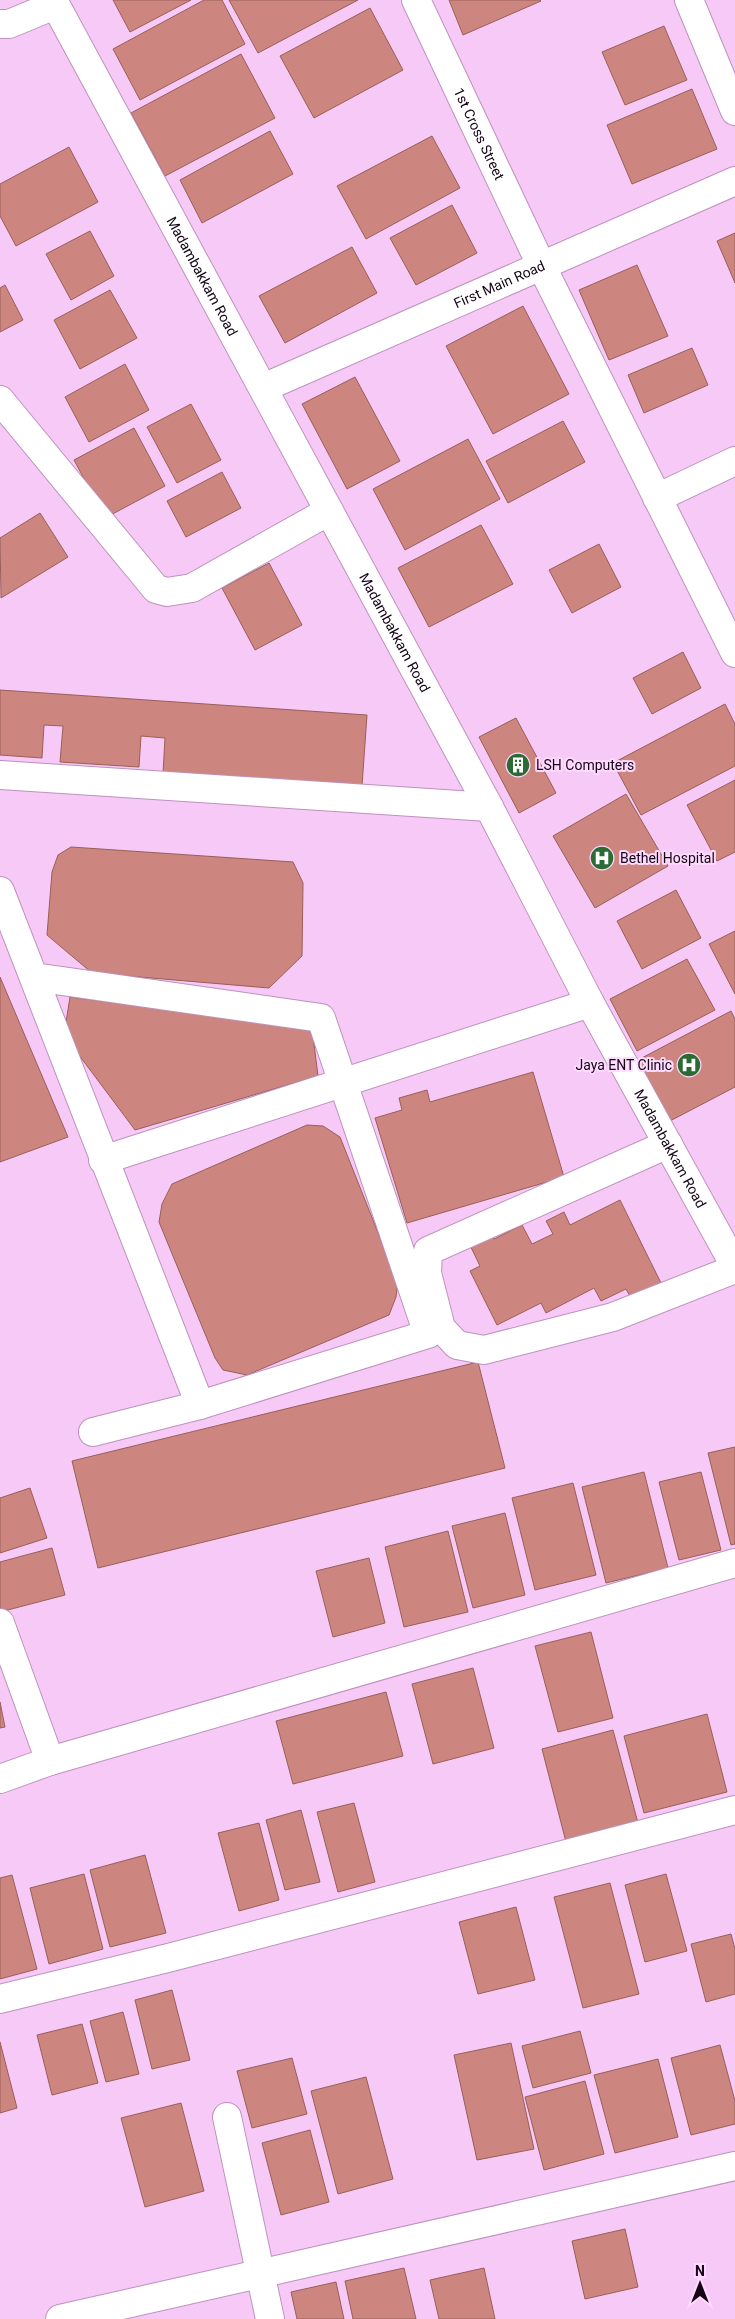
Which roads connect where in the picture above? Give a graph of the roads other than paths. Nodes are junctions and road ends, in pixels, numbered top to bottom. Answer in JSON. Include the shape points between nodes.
{"nodes":[{"id":1,"x":416,"y":0,"type":"edge"},
{"id":2,"x":689,"y":0,"type":"edge"},
{"id":3,"x":54,"y":2,"type":"edge"},
{"id":4,"x":0,"y":24,"type":"edge"},
{"id":5,"x":735,"y":111,"type":"edge"},
{"id":6,"x":735,"y":182,"type":"edge"},
{"id":7,"x":542,"y":267,"type":"junction"},
{"id":8,"x":262,"y":388,"type":"junction"},
{"id":9,"x":0,"y":400,"type":"edge"},
{"id":10,"x":735,"y":461,"type":"edge"},
{"id":11,"x":657,"y":498,"type":"junction"},
{"id":12,"x":329,"y":511,"type":"junction"},
{"id":13,"x":735,"y":653,"type":"edge"},
{"id":14,"x":0,"y":775,"type":"edge"},
{"id":15,"x":489,"y":807,"type":"junction"},
{"id":16,"x":0,"y":891,"type":"edge"},
{"id":17,"x":34,"y":977,"type":"junction"},
{"id":18,"x":590,"y":1003,"type":"junction"},
{"id":19,"x":343,"y":1083,"type":"junction"},
{"id":20,"x":668,"y":1144,"type":"junction"},
{"id":21,"x":103,"y":1160,"type":"junction"},
{"id":22,"x":735,"y":1267,"type":"edge"},
{"id":23,"x":200,"y":1405,"type":"junction"},
{"id":24,"x":93,"y":1432,"type":"dead end"},
{"id":25,"x":735,"y":1563,"type":"edge"},
{"id":26,"x":0,"y":1623,"type":"edge"},
{"id":27,"x":50,"y":1761,"type":"junction"},
{"id":28,"x":0,"y":1779,"type":"edge"},
{"id":29,"x":735,"y":1810,"type":"edge"},
{"id":30,"x":0,"y":1999,"type":"edge"},
{"id":31,"x":227,"y":2117,"type":"dead end"},
{"id":32,"x":735,"y":2166,"type":"edge"},
{"id":33,"x":261,"y":2273,"type":"junction"},
{"id":34,"x":60,"y":2319,"type":"edge"},
{"id":35,"x":270,"y":2319,"type":"edge"}],
"edges":[{"from":1,"to":7,"type":"street","name":"1st Cross Street"},
{"from":2,"to":5,"type":"street"},
{"from":3,"to":4,"type":"street","via":[[9,24]]},
{"from":3,"to":8,"type":"street","name":"Madambakkam Road"},
{"from":6,"to":7,"type":"street","name":"First Main Road"},
{"from":7,"to":8,"type":"street","name":"First Main Road"},
{"from":7,"to":11,"type":"street","name":"1st Cross Street"},
{"from":8,"to":12,"type":"street","name":"Madambakkam Road"},
{"from":9,"to":12,"type":"street","via":[[156,589],[167,592],[192,588]]},
{"from":10,"to":11,"type":"street"},
{"from":11,"to":13,"type":"street","name":"1st Cross Street"},
{"from":12,"to":15,"type":"street","name":"Madambakkam Road"},
{"from":14,"to":15,"type":"street"},
{"from":15,"to":18,"type":"street","name":"Madambakkam Road"},
{"from":16,"to":17,"type":"street"},
{"from":17,"to":19,"type":"street","via":[[321,1018]]},
{"from":17,"to":21,"type":"street"},
{"from":18,"to":19,"type":"street"},
{"from":18,"to":20,"type":"street","name":"Madambakkam Road"},
{"from":19,"to":21,"type":"street"},
{"from":19,"to":23,"type":"street","via":[[428,1334]]},
{"from":20,"to":22,"type":"street","name":"Madambakkam Road"},
{"from":20,"to":22,"type":"street","via":[[428,1251],[427,1273],[441,1328],[457,1345],[484,1350],[613,1317]]},
{"from":21,"to":23,"type":"street"},
{"from":23,"to":24,"type":"street"},
{"from":25,"to":27,"type":"street"},
{"from":26,"to":27,"type":"street"},
{"from":27,"to":28,"type":"street"},
{"from":29,"to":30,"type":"street"},
{"from":31,"to":33,"type":"street"},
{"from":32,"to":33,"type":"street"},
{"from":33,"to":34,"type":"street"},
{"from":33,"to":35,"type":"street"}]}
